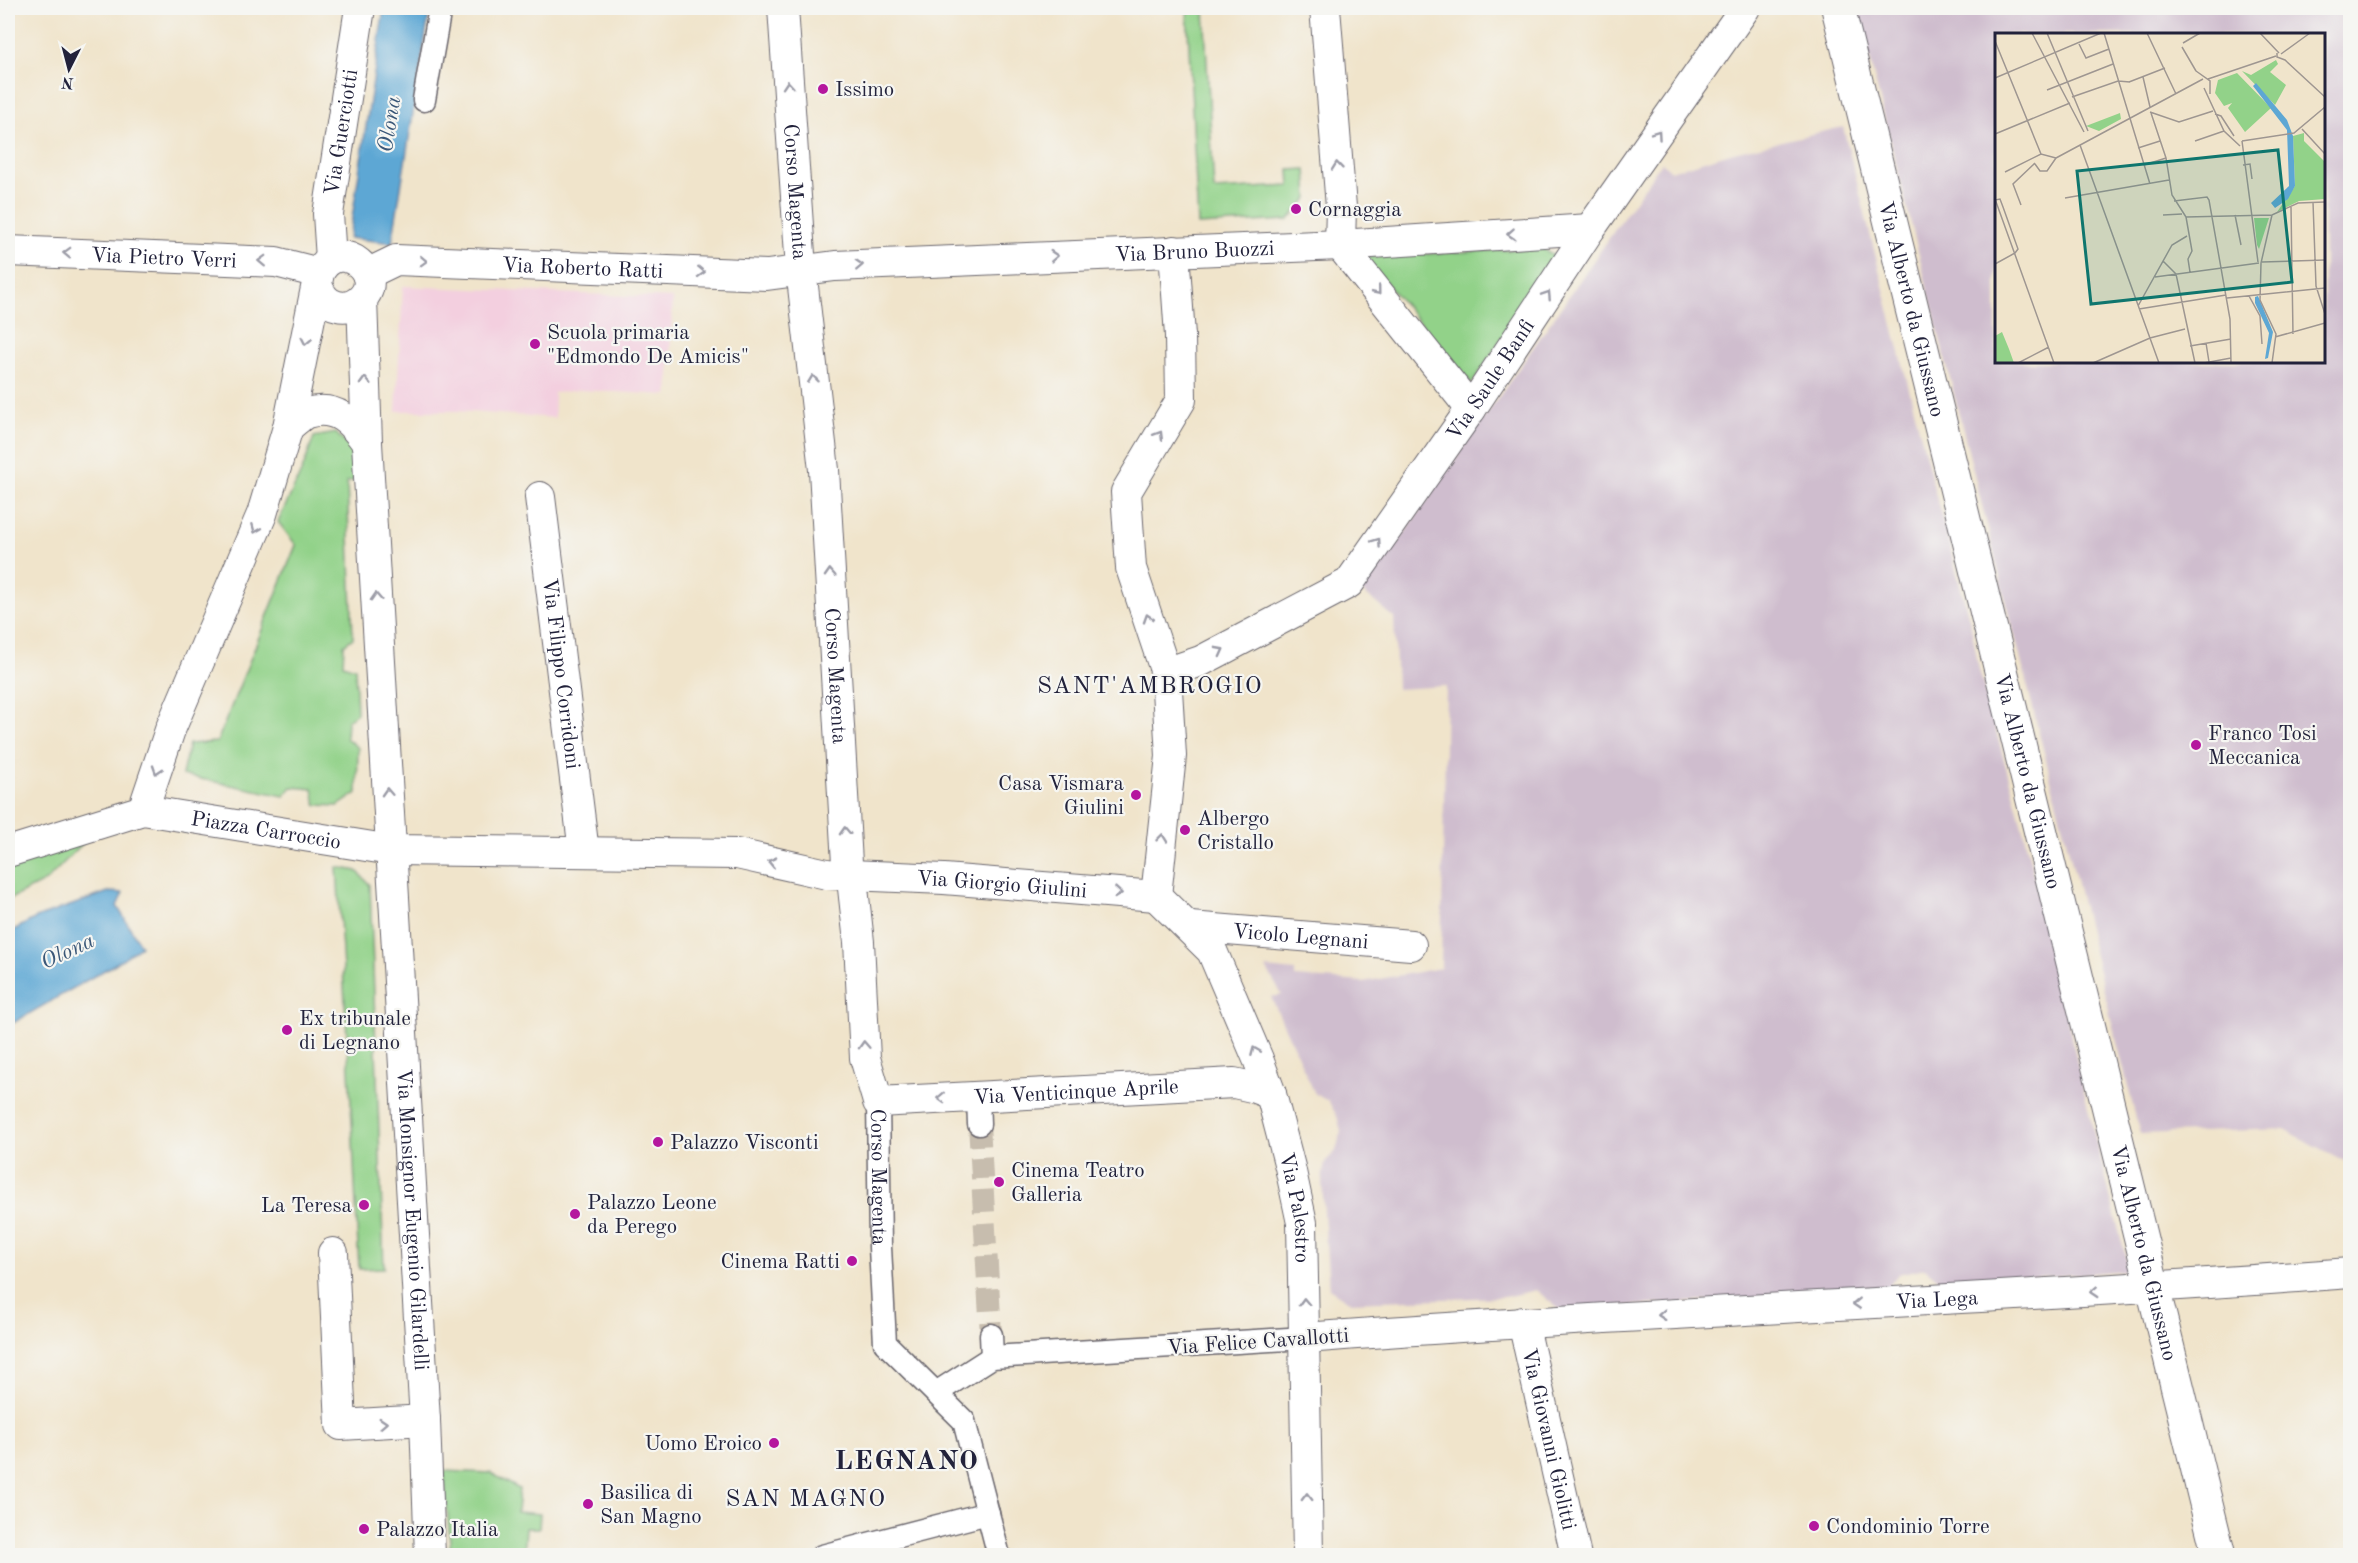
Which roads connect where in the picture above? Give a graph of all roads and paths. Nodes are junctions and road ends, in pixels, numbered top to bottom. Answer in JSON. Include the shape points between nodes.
{"nodes":[{"id":1,"x":360,"y":8,"type":"edge"},
{"id":2,"x":440,"y":8,"type":"edge"},
{"id":3,"x":783,"y":8,"type":"edge"},
{"id":4,"x":1325,"y":8,"type":"edge"},
{"id":5,"x":1745,"y":8,"type":"edge"},
{"id":6,"x":1838,"y":8,"type":"edge"},
{"id":7,"x":424,"y":100,"type":"dead end"},
{"id":8,"x":1590,"y":229,"type":"junction"},
{"id":9,"x":1340,"y":245,"type":"junction"},
{"id":10,"x":8,"y":251,"type":"edge"},
{"id":11,"x":1174,"y":251,"type":"junction"},
{"id":12,"x":801,"y":269,"type":"junction"},
{"id":13,"x":322,"y":272,"type":"junction"},
{"id":14,"x":365,"y":286,"type":"junction"},
{"id":15,"x":1471,"y":409,"type":"junction"},
{"id":16,"x":288,"y":427,"type":"junction"},
{"id":17,"x":367,"y":443,"type":"junction"},
{"id":18,"x":540,"y":497,"type":"dead end"},
{"id":19,"x":1166,"y":673,"type":"junction"},
{"id":20,"x":143,"y":810,"type":"junction"},
{"id":21,"x":391,"y":850,"type":"junction"},
{"id":22,"x":8,"y":852,"type":"edge"},
{"id":23,"x":584,"y":852,"type":"junction"},
{"id":24,"x":850,"y":876,"type":"junction"},
{"id":25,"x":1156,"y":896,"type":"junction"},
{"id":26,"x":1190,"y":927,"type":"junction"},
{"id":27,"x":1411,"y":945,"type":"dead end"},
{"id":28,"x":1271,"y":1094,"type":"junction"},
{"id":29,"x":878,"y":1102,"type":"junction"},
{"id":30,"x":333,"y":1253,"type":"dead end"},
{"id":31,"x":2350,"y":1273,"type":"edge"},
{"id":32,"x":2152,"y":1288,"type":"junction"},
{"id":33,"x":1523,"y":1322,"type":"junction"},
{"id":34,"x":1305,"y":1338,"type":"junction"},
{"id":35,"x":936,"y":1393,"type":"junction"},
{"id":36,"x":425,"y":1420,"type":"junction"},
{"id":37,"x":991,"y":1522,"type":"junction"},
{"id":38,"x":1570,"y":1554,"type":"edge"},
{"id":39,"x":430,"y":1556,"type":"edge"},
{"id":40,"x":822,"y":1556,"type":"edge"},
{"id":41,"x":999,"y":1556,"type":"edge"},
{"id":42,"x":1308,"y":1556,"type":"edge"},
{"id":43,"x":2219,"y":1556,"type":"edge"}],
"edges":[{"from":1,"to":13,"type":"street","name":"Via Guerciotti"},
{"from":2,"to":7,"type":"street"},
{"from":12,"to":3,"type":"street","name":"Corso Magenta","one_way":true},
{"from":9,"to":4,"type":"street","one_way":true,"via":[[1341,207]]},
{"from":8,"to":5,"type":"street","name":"Via Saule Banfi","one_way":true},
{"from":6,"to":32,"type":"street","name":"Via Alberto da Giussano"},
{"from":8,"to":9,"type":"street","name":"Via Bruno Buozzi","one_way":true},
{"from":15,"to":8,"type":"street","name":"Via Saule Banfi","one_way":true},
{"from":9,"to":11,"type":"street","name":"Via Bruno Buozzi"},
{"from":9,"to":15,"type":"street","one_way":true},
{"from":13,"to":10,"type":"street","name":"Via Pietro Verri","one_way":true,"via":[[276,262]]},
{"from":12,"to":11,"type":"street","name":"Via Bruno Buozzi","one_way":true},
{"from":19,"to":11,"type":"street","one_way":true,"via":[[1131,568],[1126,492],[1181,400]]},
{"from":14,"to":12,"type":"street","name":"Via Roberto Ratti","one_way":true,"via":[[396,260],[767,275]]},
{"from":24,"to":12,"type":"street","name":"Corso Magenta","one_way":true,"via":[[824,470]]},
{"from":13,"to":14,"type":"street","via":[[341,256],[350,257],[362,265]]},
{"from":13,"to":14,"type":"street","via":[[327,302],[335,306],[355,305]]},
{"from":13,"to":16,"type":"street","one_way":true},
{"from":17,"to":14,"type":"street","one_way":true},
{"from":19,"to":15,"type":"street","name":"Via Saule Banfi","one_way":true,"via":[[1201,661],[1349,583]]},
{"from":16,"to":17,"type":"street","via":[[306,413],[330,411],[351,421]]},
{"from":16,"to":20,"type":"street","one_way":true,"via":[[262,514],[170,730]]},
{"from":21,"to":17,"type":"street","one_way":true},
{"from":18,"to":23,"type":"street","name":"Via Filippo Corridoni"},
{"from":25,"to":19,"type":"street","one_way":true,"via":[[1170,756]]},
{"from":20,"to":21,"type":"street","name":"Piazza Carroccio"},
{"from":20,"to":22,"type":"street"},
{"from":21,"to":23,"type":"street"},
{"from":21,"to":36,"type":"street","name":"Via Monsignor Eugenio Gilardelli"},
{"from":24,"to":23,"type":"street","one_way":true,"via":[[737,854]]},
{"from":24,"to":25,"type":"street","name":"Via Giorgio Giulini","one_way":true,"via":[[944,879]]},
{"from":29,"to":24,"type":"street","name":"Corso Magenta","one_way":true,"via":[[865,1058],[860,942]]},
{"from":25,"to":26,"type":"street","name":"Via Palestro"},
{"from":26,"to":27,"type":"street","name":"Vicolo Legnani"},
{"from":28,"to":26,"type":"street","name":"Via Palestro","one_way":true,"via":[[1212,951]]},
{"from":28,"to":29,"type":"street","name":"Via Venticinque Aprile","one_way":true,"via":[[1234,1083],[978,1111]]},
{"from":34,"to":28,"type":"street","name":"Via Palestro","one_way":true,"via":[[1302,1223]]},
{"from":29,"to":35,"type":"street","name":"Corso Magenta","via":[[885,1343]]},
{"from":30,"to":36,"type":"street","one_way":true,"via":[[342,1425]]},
{"from":31,"to":32,"type":"street","name":"Via Lega"},
{"from":32,"to":33,"type":"street","name":"Via Lega","one_way":true},
{"from":32,"to":43,"type":"street","name":"Via Alberto da Giussano"},
{"from":33,"to":34,"type":"street","name":"Via Felice Cavallotti"},
{"from":33,"to":38,"type":"street","name":"Via Giovanni Giolitti"},
{"from":34,"to":35,"type":"street","name":"Via Felice Cavallotti","via":[[992,1346]]},
{"from":42,"to":34,"type":"street","name":"Via Palestro","one_way":true},
{"from":35,"to":37,"type":"street","via":[[963,1421]]},
{"from":36,"to":39,"type":"street","name":"Via Monsignor Eugenio Gilardelli"},
{"from":37,"to":40,"type":"street"},
{"from":37,"to":41,"type":"street"}]}
